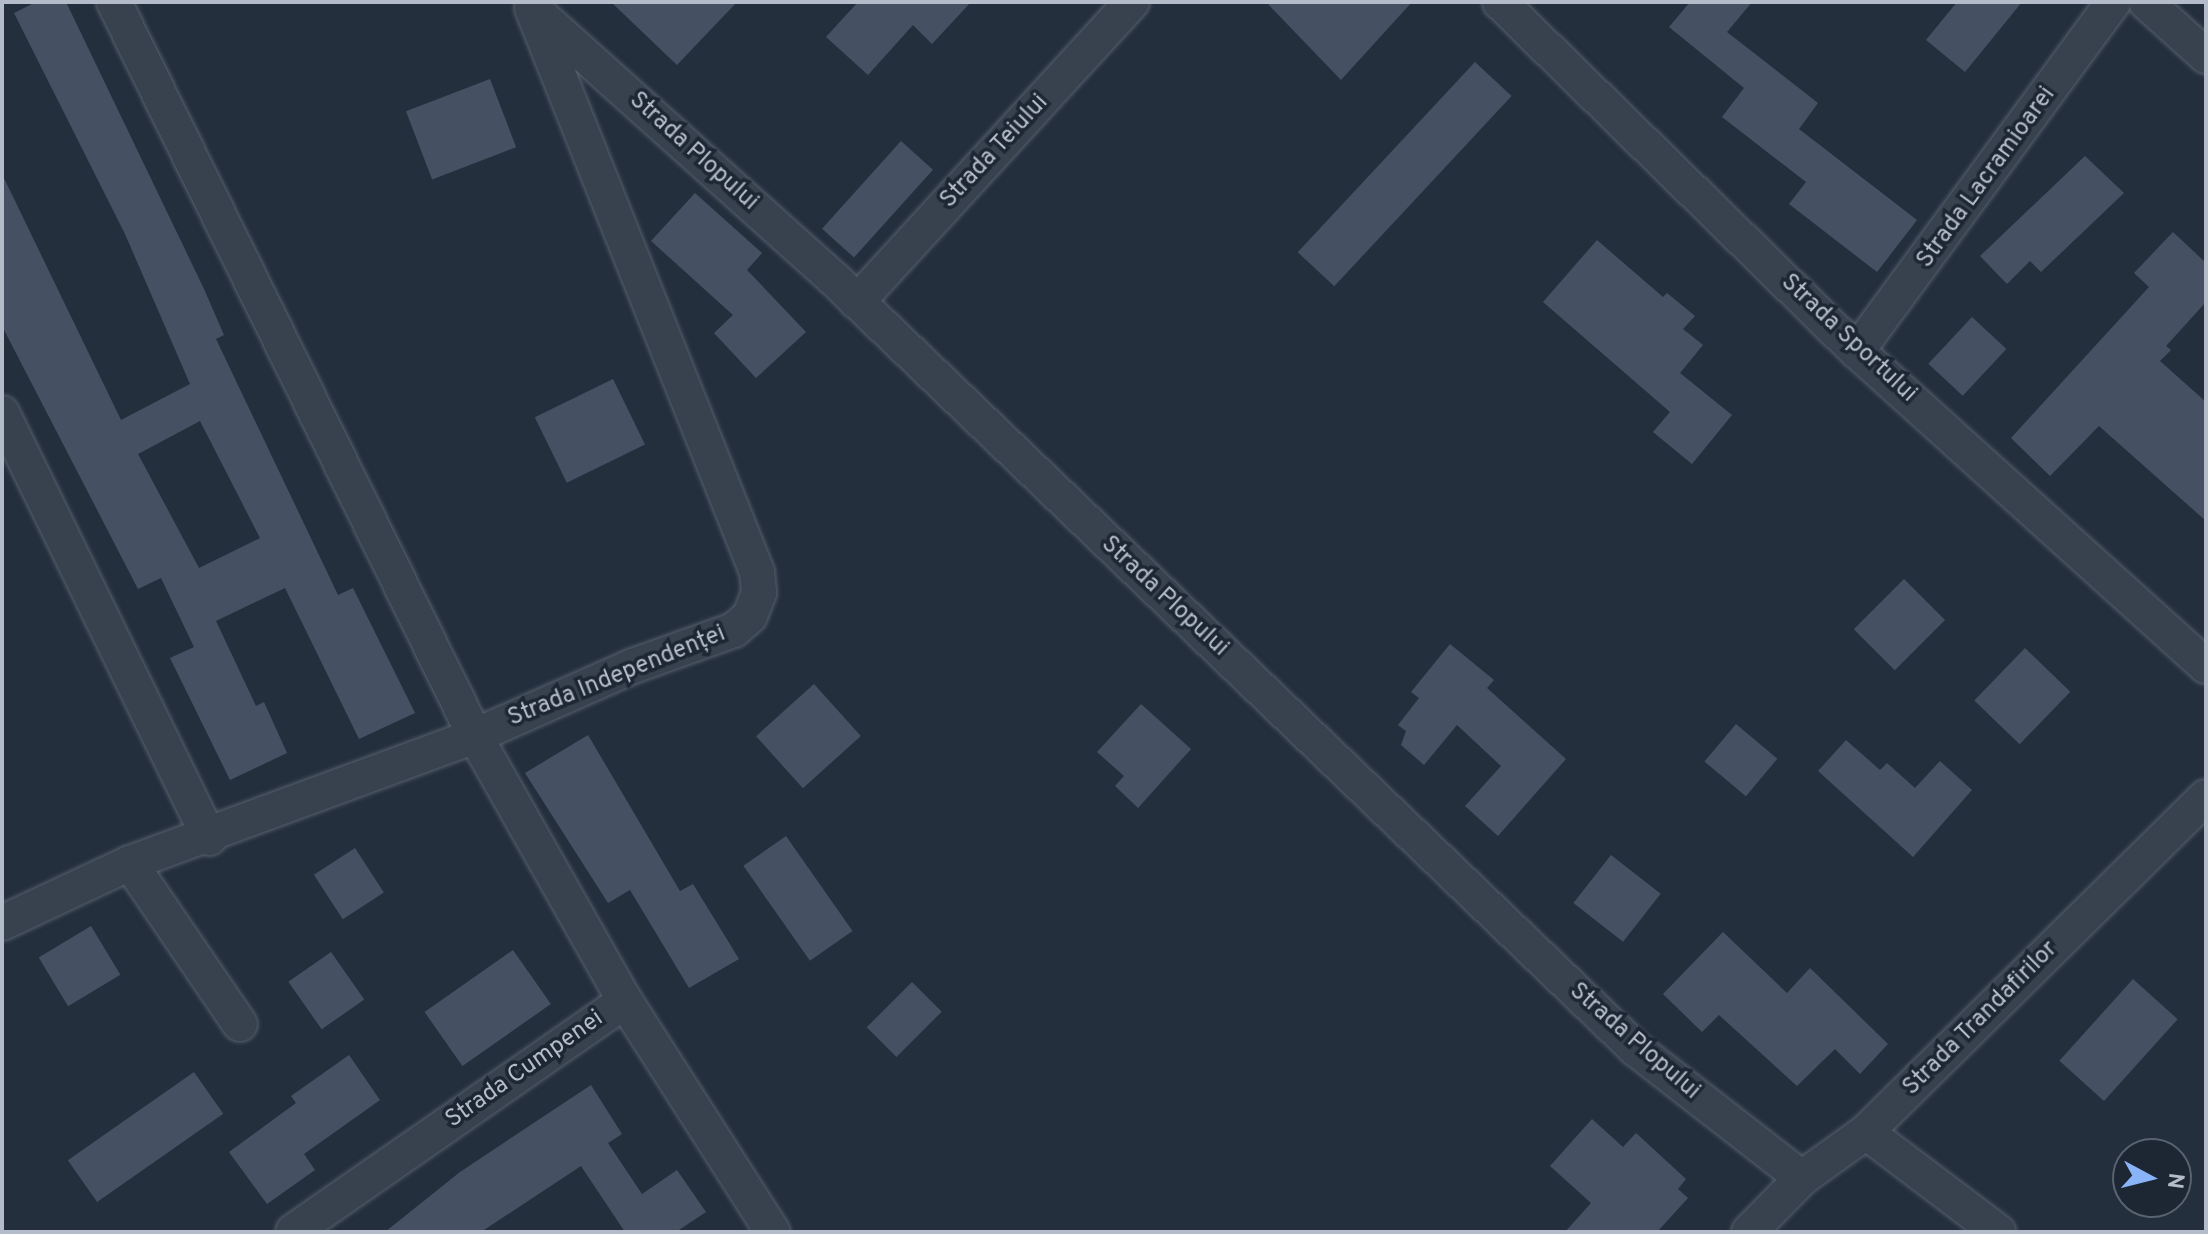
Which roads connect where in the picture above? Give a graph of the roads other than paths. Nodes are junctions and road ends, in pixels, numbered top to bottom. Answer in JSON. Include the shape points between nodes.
{"nodes":[{"id":1,"x":114,"y":2,"type":"edge"},
{"id":2,"x":1132,"y":2,"type":"edge"},
{"id":3,"x":1500,"y":2,"type":"edge"},
{"id":4,"x":2113,"y":2,"type":"edge"},
{"id":5,"x":2146,"y":2,"type":"edge"},
{"id":6,"x":531,"y":5,"type":"edge"},
{"id":7,"x":2206,"y":56,"type":"edge"},
{"id":8,"x":857,"y":302,"type":"junction"},
{"id":9,"x":1857,"y":351,"type":"junction"},
{"id":10,"x":2,"y":413,"type":"edge"},
{"id":11,"x":2206,"y":666,"type":"edge"},
{"id":12,"x":475,"y":736,"type":"junction"},
{"id":13,"x":2206,"y":797,"type":"edge"},
{"id":14,"x":209,"y":838,"type":"junction"},
{"id":15,"x":130,"y":863,"type":"junction"},
{"id":16,"x":2,"y":923,"type":"edge"},
{"id":17,"x":625,"y":1001,"type":"junction"},
{"id":18,"x":240,"y":1024,"type":"dead end"},
{"id":19,"x":1866,"y":1132,"type":"junction"},
{"id":20,"x":1802,"y":1178,"type":"junction"},
{"id":21,"x":293,"y":1232,"type":"edge"},
{"id":22,"x":773,"y":1232,"type":"edge"},
{"id":23,"x":1749,"y":1232,"type":"edge"},
{"id":24,"x":1998,"y":1232,"type":"edge"}],
"edges":[{"from":1,"to":12,"type":"street","name":"Strada Cumpenei"},
{"from":2,"to":8,"type":"street","name":"Strada Teiului"},
{"from":3,"to":9,"type":"street","name":"Strada Sportului"},
{"from":4,"to":9,"type":"street","name":"Strada Lacramioarei"},
{"from":5,"to":7,"type":"street"},
{"from":6,"to":8,"type":"street","name":"Strada Plopului"},
{"from":6,"to":12,"type":"street","name":"Strada Independenței","via":[[757,572],[759,593],[750,616],[734,630],[633,666]]},
{"from":8,"to":20,"type":"street","name":"Strada Plopului","via":[[1636,1049]]},
{"from":9,"to":11,"type":"street","name":"Strada Sportului"},
{"from":10,"to":14,"type":"street"},
{"from":12,"to":14,"type":"street","name":"Strada Independenței"},
{"from":12,"to":17,"type":"street","name":"Strada Cumpenei"},
{"from":13,"to":19,"type":"street","name":"Strada Trandafirilor"},
{"from":14,"to":15,"type":"street","name":"Strada Independenței"},
{"from":15,"to":16,"type":"street","name":"Strada Independenței"},
{"from":15,"to":18,"type":"street"},
{"from":17,"to":21,"type":"street","name":"Strada Cumpenei"},
{"from":17,"to":22,"type":"street"},
{"from":19,"to":20,"type":"street","name":"Strada Trandafirilor"},
{"from":19,"to":24,"type":"street"},
{"from":20,"to":23,"type":"street","name":"Strada Trandafirilor"}]}
